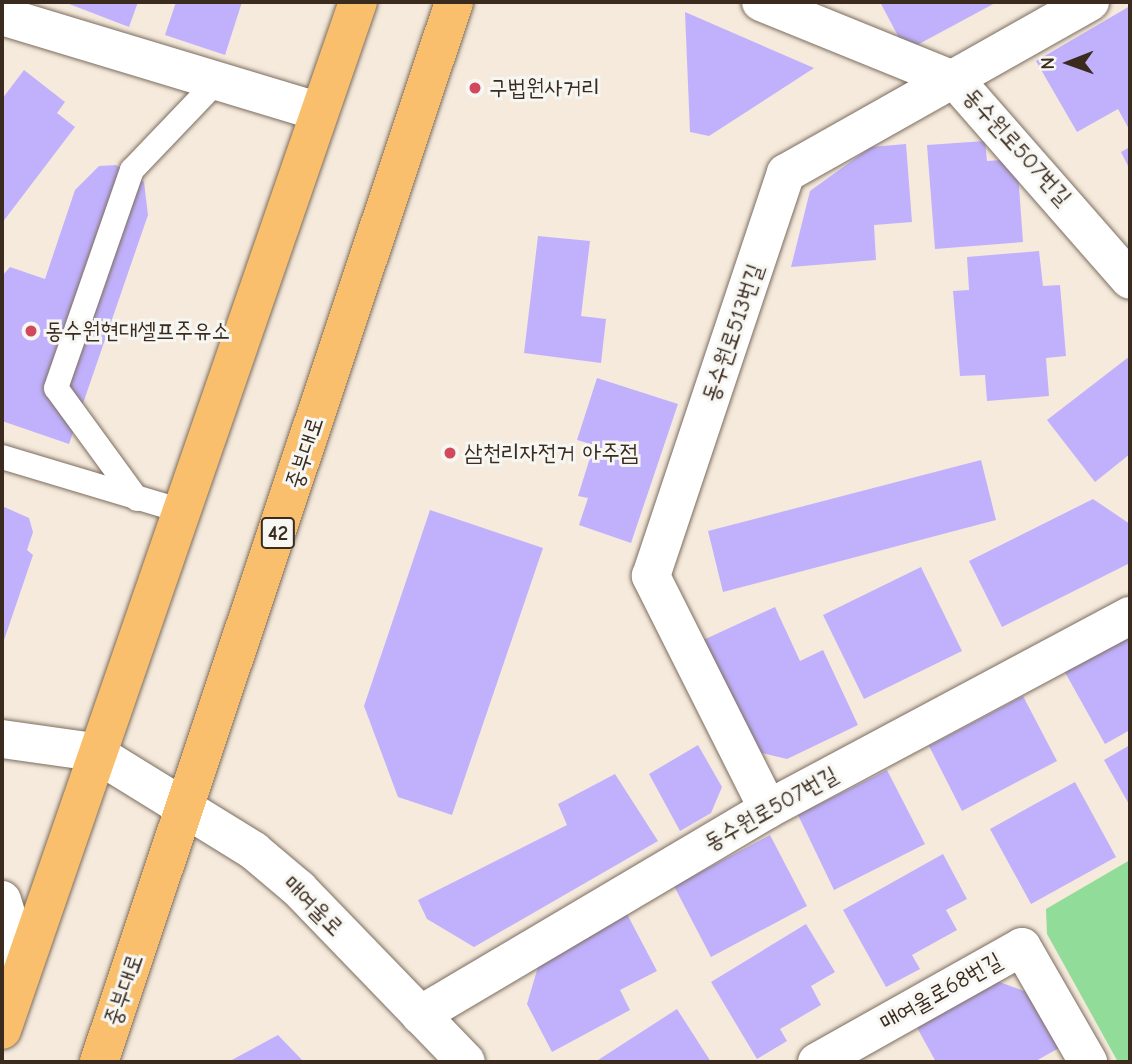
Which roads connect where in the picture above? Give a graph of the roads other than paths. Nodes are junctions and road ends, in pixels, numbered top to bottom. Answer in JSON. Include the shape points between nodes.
{"nodes":[{"id":1,"x":358,"y":2,"type":"edge"},
{"id":2,"x":454,"y":2,"type":"edge"},
{"id":3,"x":761,"y":2,"type":"edge"},
{"id":4,"x":1090,"y":2,"type":"edge"},
{"id":5,"x":2,"y":16,"type":"edge"},
{"id":6,"x":956,"y":81,"type":"junction"},
{"id":7,"x":215,"y":83,"type":"junction"},
{"id":8,"x":316,"y":111,"type":"junction"},
{"id":9,"x":1130,"y":280,"type":"edge"},
{"id":10,"x":2,"y":457,"type":"edge"},
{"id":11,"x":137,"y":499,"type":"junction"},
{"id":12,"x":182,"y":512,"type":"junction"},
{"id":13,"x":1130,"y":616,"type":"edge"},
{"id":14,"x":2,"y":739,"type":"edge"},
{"id":15,"x":94,"y":752,"type":"junction"},
{"id":16,"x":768,"y":809,"type":"junction"},
{"id":17,"x":186,"y":811,"type":"junction"},
{"id":18,"x":2,"y":900,"type":"edge"},
{"id":19,"x":16,"y":985,"type":"junction"},
{"id":20,"x":420,"y":1015,"type":"junction"},
{"id":21,"x":2,"y":1030,"type":"edge"},
{"id":22,"x":99,"y":1062,"type":"edge"},
{"id":23,"x":466,"y":1062,"type":"edge"},
{"id":24,"x":817,"y":1062,"type":"edge"},
{"id":25,"x":1088,"y":1062,"type":"edge"}],
"edges":[{"from":1,"to":8,"type":"main road"},
{"from":2,"to":17,"type":"main road","name":"중부대로","number":"42"},
{"from":3,"to":6,"type":"street","name":"동수원로507번길"},
{"from":4,"to":6,"type":"street","name":"동수원로513번길"},
{"from":5,"to":7,"type":"street"},
{"from":6,"to":9,"type":"street","name":"동수원로507번길"},
{"from":6,"to":16,"type":"street","name":"동수원로513번길","via":[[786,173],[651,576]]},
{"from":7,"to":8,"type":"street"},
{"from":7,"to":11,"type":"lane","via":[[132,170],[56,388]]},
{"from":8,"to":12,"type":"main road"},
{"from":10,"to":11,"type":"lane"},
{"from":11,"to":12,"type":"lane"},
{"from":12,"to":15,"type":"main road"},
{"from":13,"to":16,"type":"street","name":"동수원로507번길"},
{"from":14,"to":15,"type":"street","name":"매여울로"},
{"from":15,"to":17,"type":"street","name":"매여울로","via":[[140,775]]},
{"from":15,"to":19,"type":"main road"},
{"from":16,"to":20,"type":"street","name":"동수원로507번길"},
{"from":17,"to":20,"type":"street","name":"매여울로","via":[[254,851],[299,889]]},
{"from":17,"to":22,"type":"main road","name":"중부대로","number":"42"},
{"from":18,"to":19,"type":"street","via":[[15,943]]},
{"from":19,"to":21,"type":"main road"},
{"from":20,"to":23,"type":"street","name":"매여울로"},
{"from":24,"to":25,"type":"street","name":"매여울로68번길","via":[[1022,947]]}]}
